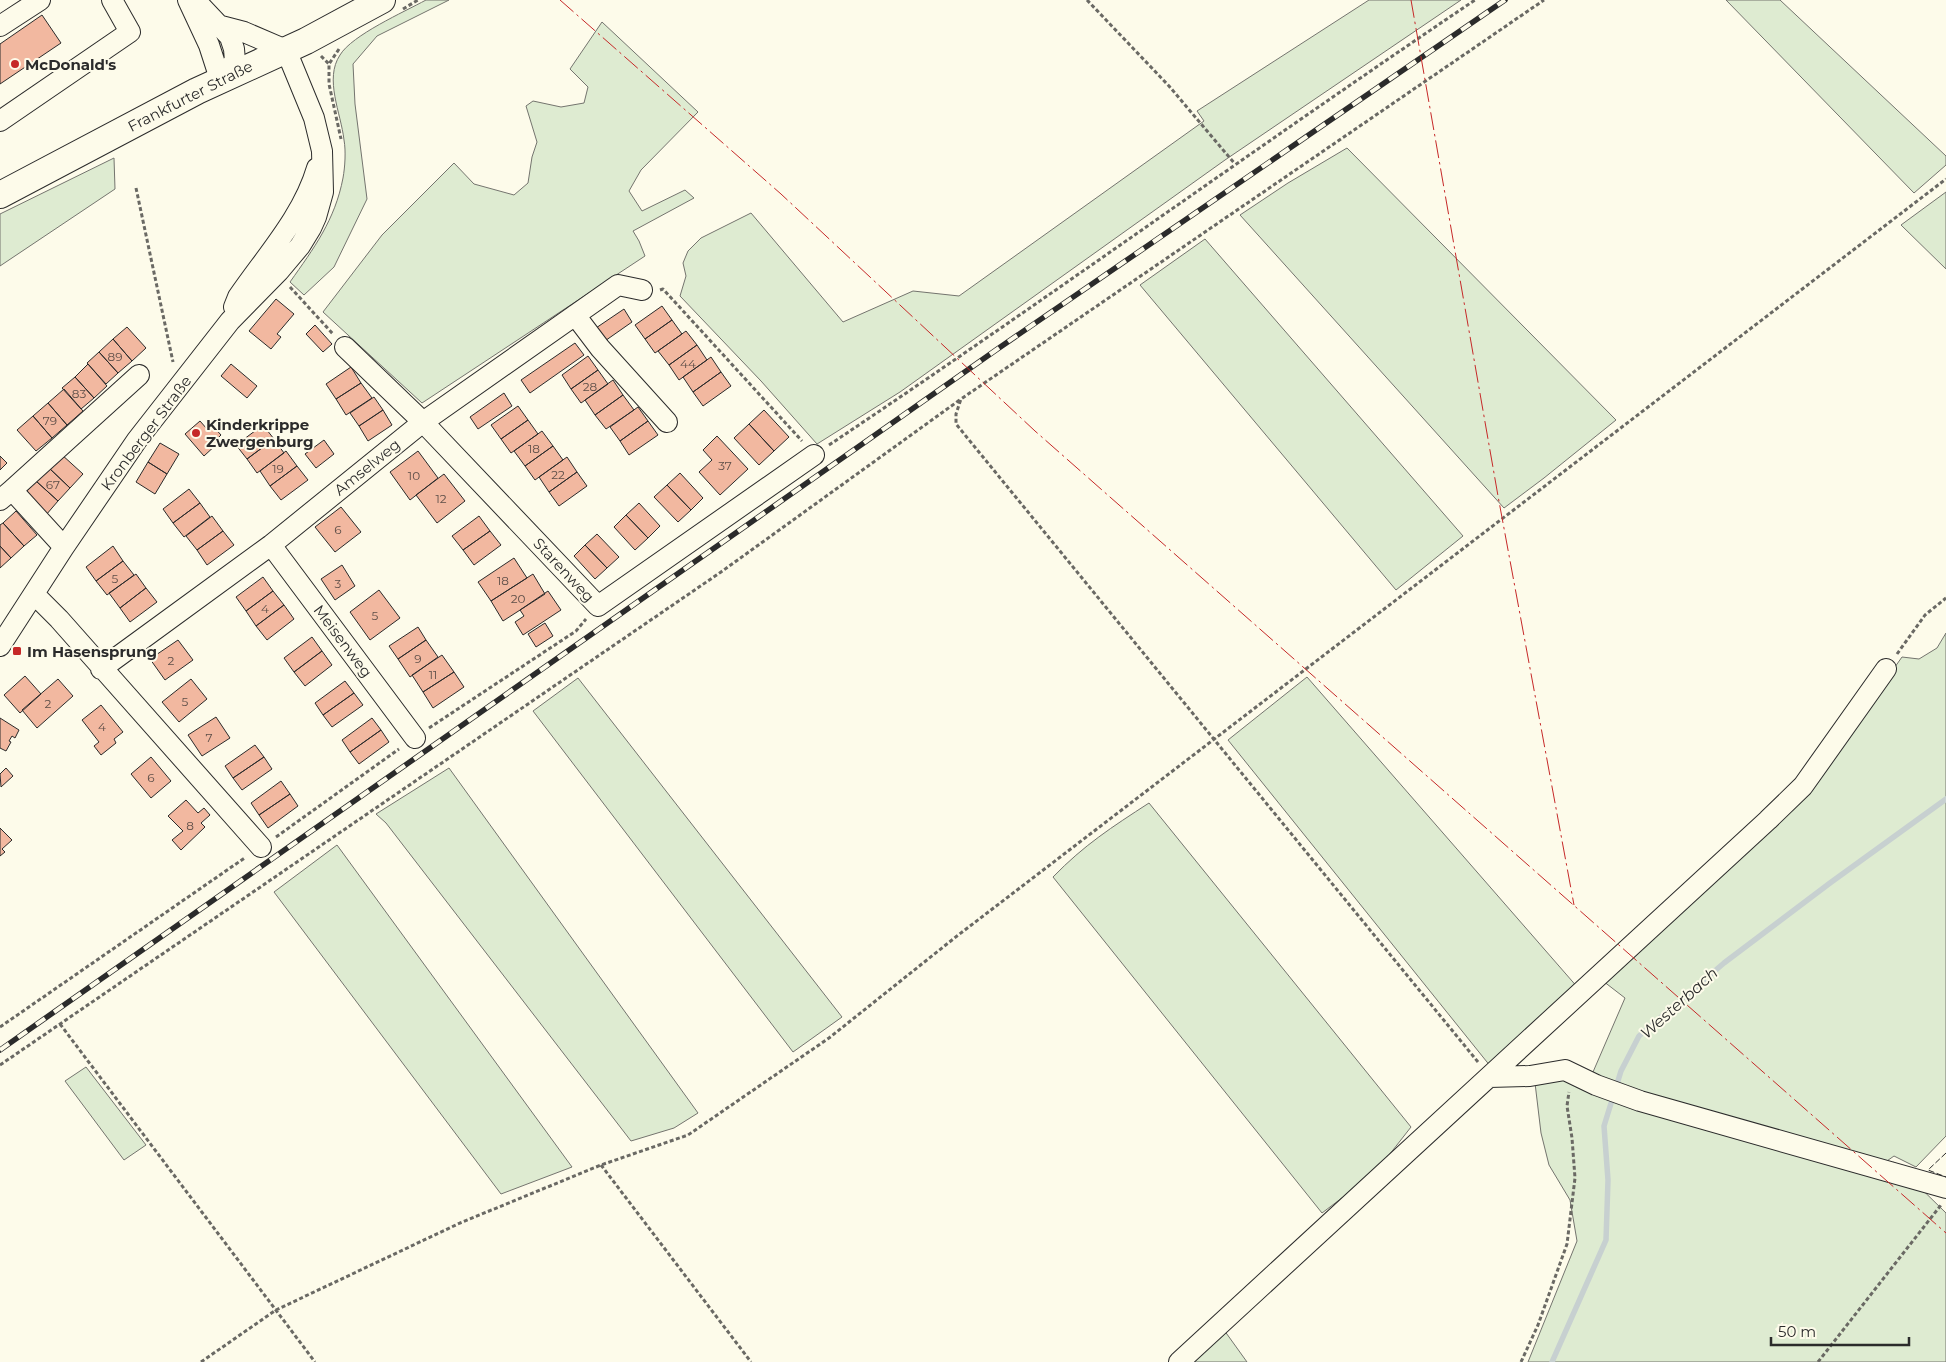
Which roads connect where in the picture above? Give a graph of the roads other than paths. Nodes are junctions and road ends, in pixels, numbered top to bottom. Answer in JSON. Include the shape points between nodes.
{"nodes":[{"id":1,"x":40,"y":0,"type":"edge"},
{"id":2,"x":112,"y":0,"type":"edge"},
{"id":3,"x":188,"y":0,"type":"edge"},
{"id":4,"x":195,"y":0,"type":"edge"},
{"id":5,"x":392,"y":4,"type":"edge"},
{"id":6,"x":0,"y":26,"type":"edge"},
{"id":7,"x":221,"y":26,"type":"junction"},
{"id":8,"x":286,"y":50,"type":"junction"},
{"id":9,"x":220,"y":80,"type":"junction"},
{"id":10,"x":0,"y":121,"type":"edge"},
{"id":11,"x":0,"y":195,"type":"edge"},
{"id":12,"x":642,"y":290,"type":"road end"},
{"id":13,"x":575,"y":315,"type":"junction"},
{"id":14,"x":345,"y":347,"type":"road end"},
{"id":15,"x":139,"y":375,"type":"dead end"},
{"id":16,"x":424,"y":422,"type":"junction"},
{"id":17,"x":667,"y":422,"type":"dead end"},
{"id":18,"x":814,"y":455,"type":"road end"},
{"id":19,"x":6,"y":495,"type":"edge"},
{"id":20,"x":271,"y":545,"type":"junction"},
{"id":21,"x":64,"y":547,"type":"junction"},
{"id":22,"x":34,"y":594,"type":"junction"},
{"id":23,"x":0,"y":646,"type":"edge"},
{"id":24,"x":101,"y":669,"type":"junction"},
{"id":25,"x":1886,"y":669,"type":"road end"},
{"id":26,"x":415,"y":738,"type":"dead end"},
{"id":27,"x":261,"y":848,"type":"road end"},
{"id":28,"x":1489,"y":1076,"type":"junction"},
{"id":29,"x":1943,"y":1197,"type":"edge"},
{"id":30,"x":1179,"y":1362,"type":"edge"}],
"edges":[{"from":1,"to":6,"type":"street"},
{"from":2,"to":10,"type":"street","via":[[130,32]]},
{"from":3,"to":9,"type":"street","via":[[209,45]]},
{"from":4,"to":7,"type":"street"},
{"from":5,"to":8,"type":"main road","name":"Frankfurter Straße"},
{"from":7,"to":8,"type":"street"},
{"from":7,"to":9,"type":"street","via":[[230,38],[234,61]]},
{"from":8,"to":9,"type":"main road","name":"Frankfurter Straße"},
{"from":8,"to":21,"type":"street","name":"Kronberger Straße","via":[[314,118],[322,151],[323,192],[311,228],[279,271],[230,321],[137,440]]},
{"from":9,"to":11,"type":"main road","name":"Frankfurter Straße"},
{"from":12,"to":13,"type":"street","name":"Amselweg","via":[[618,286]]},
{"from":13,"to":16,"type":"street","name":"Amselweg"},
{"from":13,"to":17,"type":"street","via":[[600,348]]},
{"from":14,"to":16,"type":"street","name":"Starenweg"},
{"from":15,"to":19,"type":"street"},
{"from":16,"to":18,"type":"street","name":"Starenweg","via":[[598,606]]},
{"from":16,"to":20,"type":"street","name":"Amselweg"},
{"from":19,"to":21,"type":"street"},
{"from":20,"to":24,"type":"street","name":"Amselweg"},
{"from":20,"to":26,"type":"street","name":"Meisenweg"},
{"from":21,"to":22,"type":"street","name":"Kronberger Straße"},
{"from":22,"to":23,"type":"street","name":"Kronberger Straße"},
{"from":22,"to":24,"type":"street"},
{"from":24,"to":27,"type":"street"},
{"from":25,"to":28,"type":"street","via":[[1803,786]]},
{"from":28,"to":29,"type":"street","via":[[1530,1076],[1566,1070],[1640,1101]]},
{"from":28,"to":30,"type":"street"}]}
